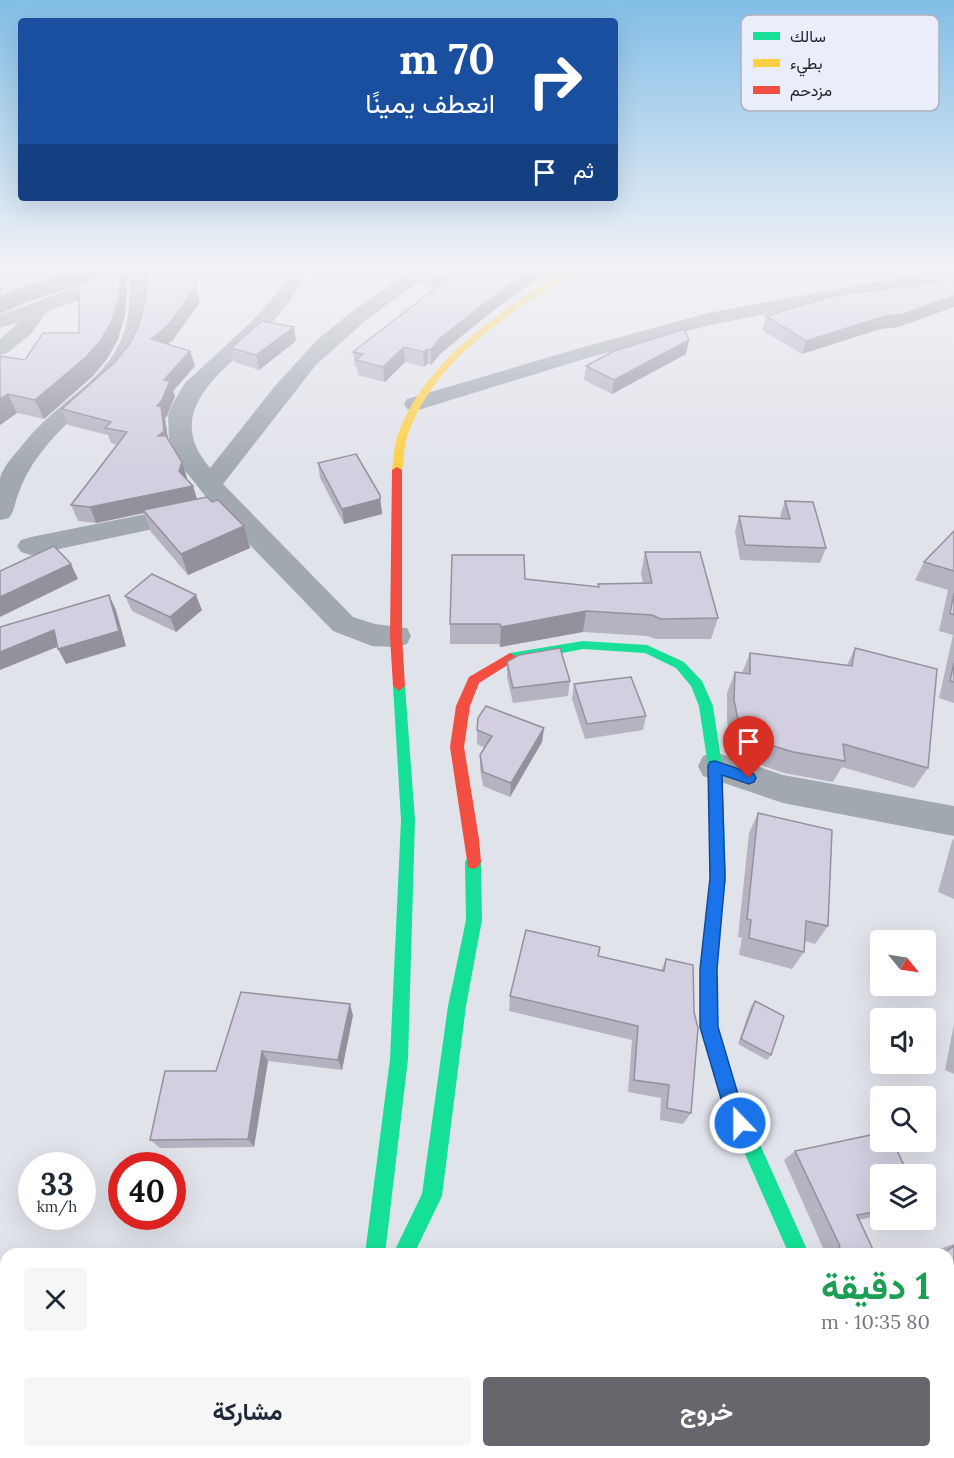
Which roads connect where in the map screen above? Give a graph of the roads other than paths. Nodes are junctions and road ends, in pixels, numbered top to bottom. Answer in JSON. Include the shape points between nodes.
{"nodes":[{"id":1,"x":18,"y":335,"type":"edge"},
{"id":2,"x":132,"y":335,"type":"edge"},
{"id":3,"x":247,"y":335,"type":"edge"},
{"id":4,"x":338,"y":335,"type":"edge"},
{"id":5,"x":479,"y":335,"type":"edge"},
{"id":6,"x":649,"y":335,"type":"edge"},
{"id":7,"x":0,"y":349,"type":"edge"},
{"id":8,"x":415,"y":404,"type":"junction"},
{"id":9,"x":209,"y":484,"type":"junction"},
{"id":10,"x":227,"y":506,"type":"junction"},
{"id":11,"x":0,"y":512,"type":"edge"},
{"id":12,"x":31,"y":546,"type":"dead end"},
{"id":13,"x":396,"y":636,"type":"junction"},
{"id":14,"x":715,"y":766,"type":"junction"},
{"id":15,"x":954,"y":821,"type":"edge"},
{"id":16,"x":376,"y":1248,"type":"edge"},
{"id":17,"x":406,"y":1248,"type":"edge"},
{"id":18,"x":796,"y":1248,"type":"edge"}],
"edges":[{"from":1,"to":7,"type":"street"},
{"from":2,"to":11,"type":"street","via":[[125,357],[106,380],[39,439],[20,465]]},
{"from":3,"to":9,"type":"street","via":[[193,388],[184,404],[181,441]]},
{"from":4,"to":9,"type":"street","via":[[295,376],[233,459]]},
{"from":5,"to":8,"type":"street","via":[[429,383]]},
{"from":6,"to":8,"type":"street"},
{"from":8,"to":13,"type":"street","via":[[402,434],[397,465]]},
{"from":9,"to":10,"type":"street"},
{"from":10,"to":12,"type":"street"},
{"from":10,"to":13,"type":"street","via":[[344,624],[372,635]]},
{"from":13,"to":16,"type":"street","via":[[408,820],[399,1059]]},
{"from":14,"to":15,"type":"street","via":[[783,789]]},
{"from":14,"to":17,"type":"street","via":[[706,706],[697,684],[680,665],[647,649],[583,645],[509,658],[474,680],[463,706],[457,747],[472,839],[474,920],[432,1196]]},
{"from":14,"to":18,"type":"street","via":[[717,878],[708,969],[709,1027],[731,1102]]}]}
